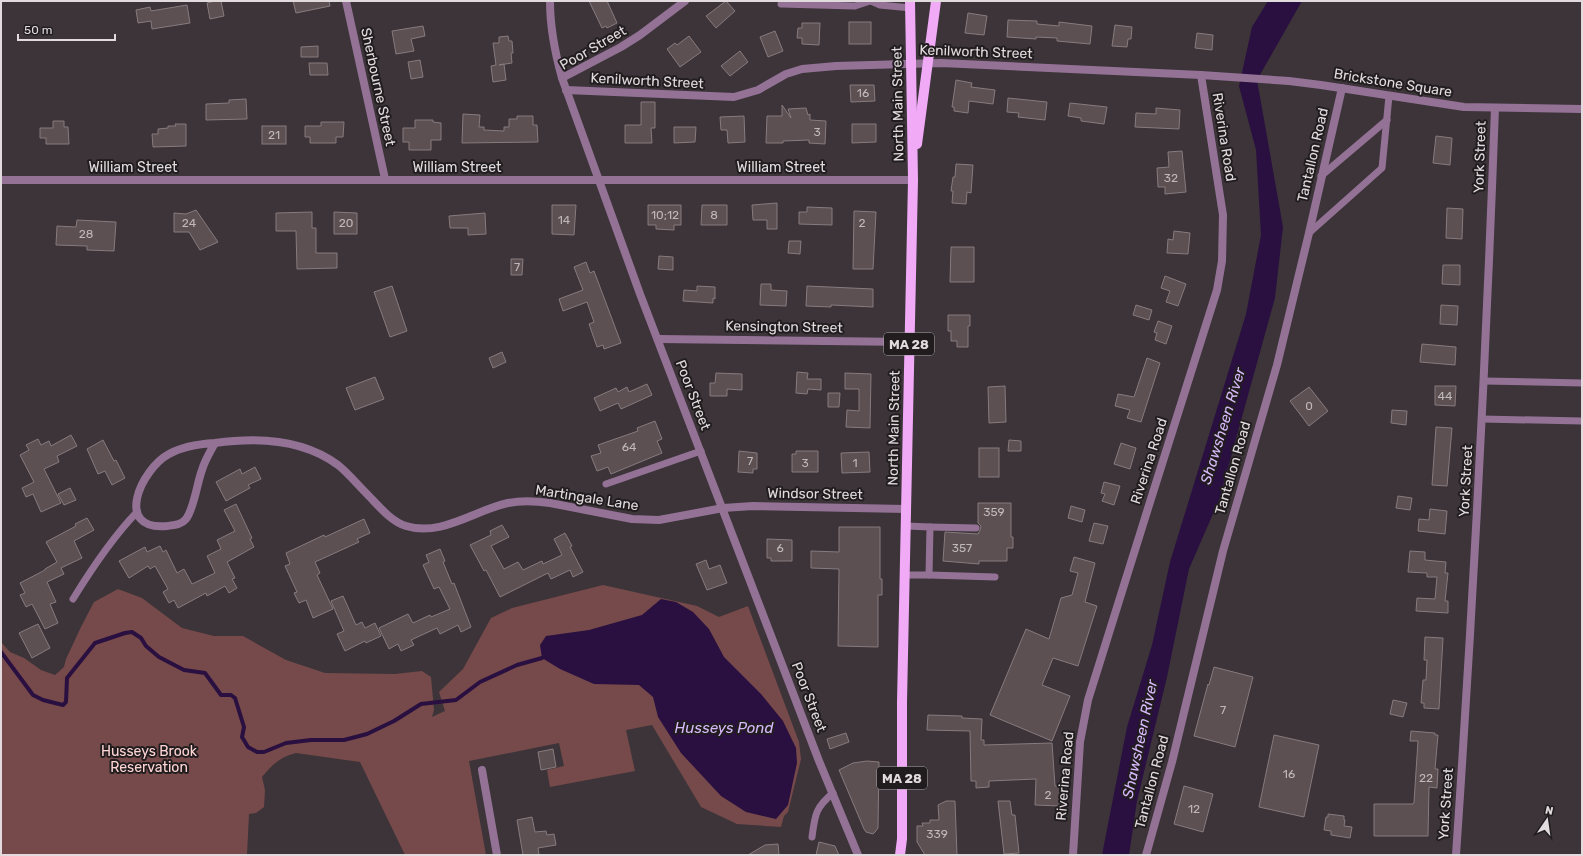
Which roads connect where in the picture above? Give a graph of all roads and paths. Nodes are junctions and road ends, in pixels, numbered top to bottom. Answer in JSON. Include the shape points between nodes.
{"nodes":[{"id":1,"x":347,"y":1,"type":"edge"},
{"id":2,"x":550,"y":1,"type":"edge"},
{"id":3,"x":685,"y":1,"type":"edge"},
{"id":4,"x":870,"y":1,"type":"edge"},
{"id":5,"x":936,"y":1,"type":"edge"},
{"id":6,"x":780,"y":4,"type":"dead end"},
{"id":7,"x":910,"y":5,"type":"edge"},
{"id":8,"x":911,"y":63,"type":"junction"},
{"id":9,"x":928,"y":63,"type":"junction"},
{"id":10,"x":1201,"y":75,"type":"junction"},
{"id":11,"x":562,"y":78,"type":"junction"},
{"id":12,"x":1342,"y":88,"type":"junction"},
{"id":13,"x":566,"y":90,"type":"junction"},
{"id":14,"x":1389,"y":96,"type":"junction"},
{"id":15,"x":1495,"y":108,"type":"junction"},
{"id":16,"x":1582,"y":109,"type":"edge"},
{"id":17,"x":1387,"y":120,"type":"junction"},
{"id":18,"x":1321,"y":176,"type":"junction"},
{"id":19,"x":598,"y":179,"type":"junction"},
{"id":20,"x":1,"y":180,"type":"edge"},
{"id":21,"x":385,"y":180,"type":"junction"},
{"id":22,"x":913,"y":180,"type":"junction"},
{"id":23,"x":1310,"y":233,"type":"junction"},
{"id":24,"x":658,"y":339,"type":"junction"},
{"id":25,"x":909,"y":342,"type":"junction"},
{"id":26,"x":1484,"y":381,"type":"junction"},
{"id":27,"x":1582,"y":383,"type":"edge"},
{"id":28,"x":1482,"y":419,"type":"junction"},
{"id":29,"x":1582,"y":421,"type":"edge"},
{"id":30,"x":215,"y":443,"type":"junction"},
{"id":31,"x":701,"y":451,"type":"junction"},
{"id":32,"x":606,"y":484,"type":"dead end"},
{"id":33,"x":723,"y":508,"type":"junction"},
{"id":34,"x":906,"y":509,"type":"junction"},
{"id":35,"x":137,"y":512,"type":"junction"},
{"id":36,"x":906,"y":526,"type":"junction"},
{"id":37,"x":930,"y":527,"type":"junction"},
{"id":38,"x":976,"y":528,"type":"dead end"},
{"id":39,"x":905,"y":575,"type":"junction"},
{"id":40,"x":929,"y":576,"type":"junction"},
{"id":41,"x":995,"y":577,"type":"dead end"},
{"id":42,"x":73,"y":599,"type":"dead end"},
{"id":43,"x":482,"y":770,"type":"dead end"},
{"id":44,"x":832,"y":793,"type":"junction"},
{"id":45,"x":812,"y":837,"type":"dead end"},
{"id":46,"x":497,"y":855,"type":"edge"},
{"id":47,"x":858,"y":855,"type":"edge"},
{"id":48,"x":900,"y":855,"type":"edge"},
{"id":49,"x":1073,"y":855,"type":"edge"},
{"id":50,"x":1146,"y":855,"type":"edge"},
{"id":51,"x":1456,"y":855,"type":"edge"}],
"edges":[{"from":1,"to":21,"type":"street","name":"Sherbourne Street"},
{"from":2,"to":11,"type":"street","via":[[554,49]]},
{"from":3,"to":11,"type":"street","name":"Poor Street","via":[[640,36]]},
{"from":4,"to":6,"type":"lane","via":[[855,6]]},
{"from":4,"to":7,"type":"lane","via":[[880,5]]},
{"from":5,"to":9,"type":"main road","number":"MA 28"},
{"from":7,"to":8,"type":"main road","name":"North Main Street","number":"MA 28"},
{"from":8,"to":9,"type":"street","name":"Kenilworth Street"},
{"from":8,"to":13,"type":"street","name":"Kenilworth Street","via":[[802,69],[786,74],[758,90],[734,97]]},
{"from":8,"to":22,"type":"main road","name":"North Main Street","number":"MA 28"},
{"from":9,"to":10,"type":"street","name":"Kenilworth Street"},
{"from":9,"to":22,"type":"main road","number":"MA 28"},
{"from":10,"to":12,"type":"street","name":"Brickstone Square","via":[[1289,81]]},
{"from":10,"to":49,"type":"street","name":"Riverina Road","via":[[1223,215],[1220,273],[1217,290],[1088,700],[1080,742]]},
{"from":11,"to":13,"type":"street","name":"Poor Street"},
{"from":12,"to":14,"type":"street","name":"Brickstone Square"},
{"from":12,"to":18,"type":"street","name":"Tantallon Road"},
{"from":13,"to":19,"type":"street","name":"Poor Street"},
{"from":14,"to":15,"type":"street","name":"Brickstone Square","via":[[1464,107]]},
{"from":14,"to":17,"type":"lane"},
{"from":15,"to":16,"type":"street","name":"Brickstone Square"},
{"from":15,"to":26,"type":"street","name":"York Street"},
{"from":17,"to":18,"type":"lane"},
{"from":17,"to":23,"type":"lane","via":[[1382,168]]},
{"from":18,"to":23,"type":"street","name":"Tantallon Road"},
{"from":19,"to":21,"type":"street","name":"William Street"},
{"from":19,"to":22,"type":"street","name":"William Street"},
{"from":19,"to":24,"type":"street","name":"Poor Street"},
{"from":20,"to":21,"type":"street","name":"William Street"},
{"from":22,"to":25,"type":"main road","name":"North Main Street","number":"MA 28"},
{"from":23,"to":50,"type":"street","name":"Tantallon Road","via":[[1277,365],[1222,551],[1172,762]]},
{"from":24,"to":25,"type":"street","name":"Kensington Street"},
{"from":24,"to":31,"type":"street","name":"Poor Street"},
{"from":25,"to":34,"type":"main road","name":"North Main Street","number":"MA 28"},
{"from":26,"to":27,"type":"lane"},
{"from":26,"to":28,"type":"street","name":"York Street"},
{"from":28,"to":29,"type":"lane"},
{"from":28,"to":51,"type":"street","name":"York Street"},
{"from":30,"to":33,"type":"street","name":"Martingale Lane","via":[[255,439],[286,443],[314,452],[338,466],[389,515],[405,526],[415,528],[437,527],[518,501],[550,503],[645,520],[672,518]]},
{"from":30,"to":35,"type":"street","name":"Martingale Lane","via":[[178,449],[157,462],[138,492],[135,503]]},
{"from":30,"to":35,"type":"street","via":[[202,469],[185,520],[176,525],[154,526],[143,520]]},
{"from":31,"to":32,"type":"lane"},
{"from":31,"to":33,"type":"street","name":"Poor Street"},
{"from":33,"to":34,"type":"street","name":"Windsor Street","via":[[754,506]]},
{"from":33,"to":44,"type":"street","name":"Poor Street"},
{"from":34,"to":36,"type":"main road","name":"North Main Street","number":"MA 28"},
{"from":35,"to":42,"type":"lane","via":[[117,533]]},
{"from":36,"to":37,"type":"lane"},
{"from":36,"to":39,"type":"main road","name":"North Main Street","number":"MA 28"},
{"from":37,"to":38,"type":"lane"},
{"from":37,"to":40,"type":"lane"},
{"from":39,"to":40,"type":"lane"},
{"from":39,"to":48,"type":"main road","name":"North Main Street","number":"MA 28"},
{"from":40,"to":41,"type":"lane"},
{"from":43,"to":46,"type":"street"},
{"from":44,"to":45,"type":"lane","via":[[821,804],[814,817]]},
{"from":44,"to":47,"type":"street","name":"Poor Street"}]}
